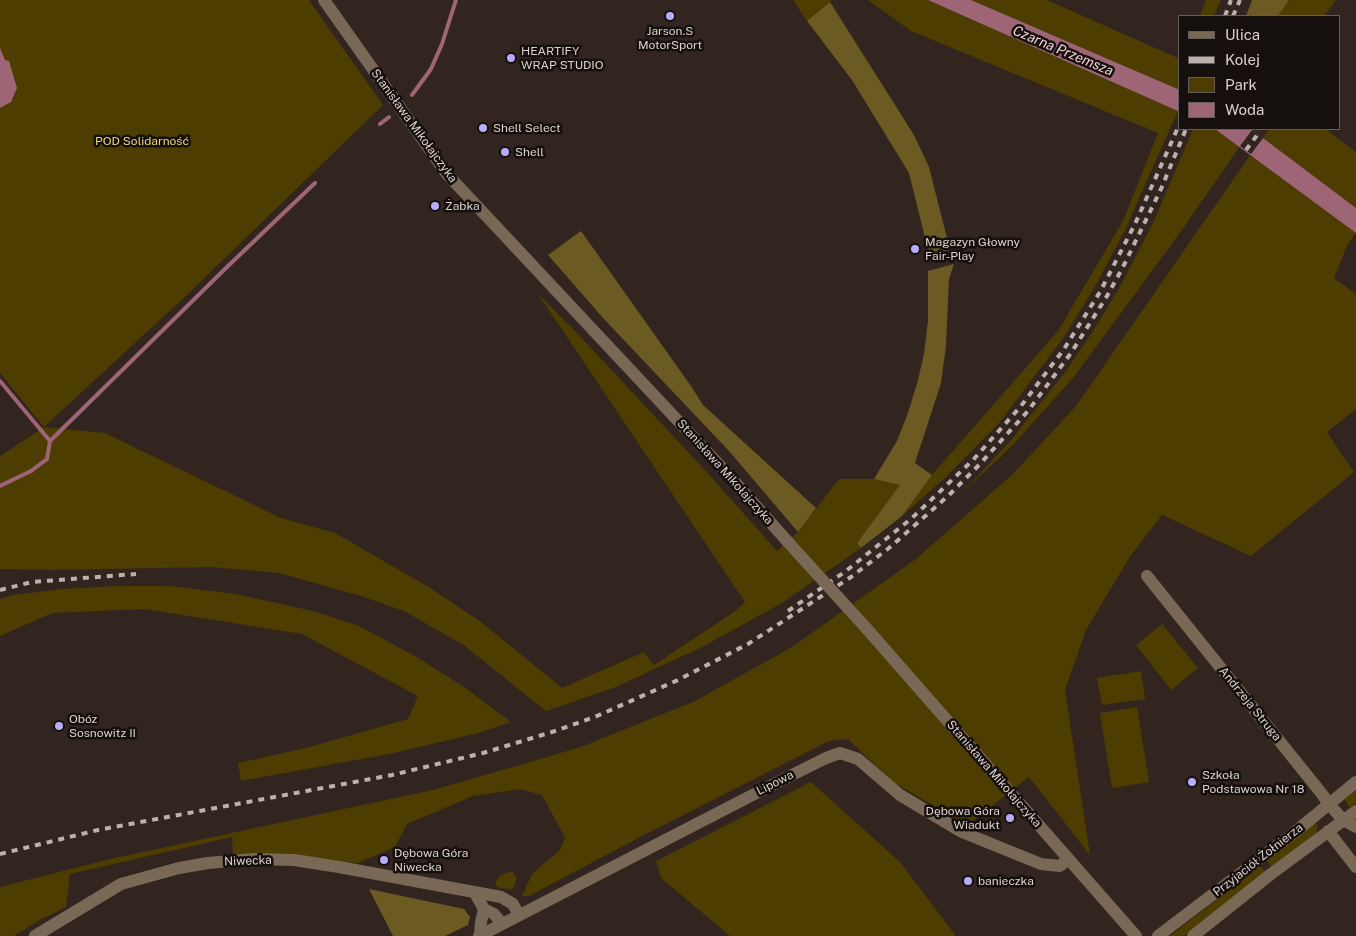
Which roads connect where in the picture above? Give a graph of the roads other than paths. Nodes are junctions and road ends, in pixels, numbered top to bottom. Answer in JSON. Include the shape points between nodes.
{"nodes":[{"id":1,"x":324,"y":0,"type":"edge"},
{"id":2,"x":1147,"y":576,"type":"dead end"},
{"id":3,"x":1356,"y":782,"type":"edge"},
{"id":4,"x":1329,"y":804,"type":"junction"},
{"id":5,"x":1356,"y":811,"type":"edge"},
{"id":6,"x":1343,"y":820,"type":"junction"},
{"id":7,"x":1356,"y":827,"type":"edge"},
{"id":8,"x":1328,"y":831,"type":"junction"},
{"id":9,"x":1068,"y":859,"type":"junction"},
{"id":10,"x":1356,"y":866,"type":"edge"},
{"id":11,"x":475,"y":893,"type":"junction"},
{"id":12,"x":484,"y":909,"type":"junction"},
{"id":13,"x":519,"y":916,"type":"junction"},
{"id":14,"x":502,"y":924,"type":"junction"},
{"id":15,"x":35,"y":936,"type":"edge"},
{"id":16,"x":479,"y":936,"type":"edge"},
{"id":17,"x":1136,"y":936,"type":"edge"},
{"id":18,"x":1158,"y":936,"type":"edge"},
{"id":19,"x":1193,"y":936,"type":"edge"}],
"edges":[{"from":1,"to":9,"type":"street","name":"Stanisława Mikołajczyka","bridge":true,"via":[[447,174],[712,456]]},
{"from":2,"to":4,"type":"street","name":"Andrzeja Struga"},
{"from":3,"to":4,"type":"street","name":"Przyjaciół Żołnierza"},
{"from":4,"to":6,"type":"street","name":"Andrzeja Struga"},
{"from":4,"to":18,"type":"street","name":"Przyjaciół Żołnierza"},
{"from":5,"to":6,"type":"street","name":"Przyjaciół Żołnierza"},
{"from":6,"to":7,"type":"street","name":"Andrzeja Struga"},
{"from":6,"to":8,"type":"street","name":"Przyjaciół Żołnierza"},
{"from":8,"to":10,"type":"street"},
{"from":8,"to":19,"type":"street","name":"Przyjaciół Żołnierza"},
{"from":9,"to":13,"type":"street","name":"Lipowa","via":[[1060,866],[1041,864],[962,832],[900,796],[858,759],[840,754],[770,786]]},
{"from":9,"to":17,"type":"street","name":"Stanisława Mikołajczyka"},
{"from":11,"to":12,"type":"street"},
{"from":11,"to":13,"type":"street","name":"Niwecka","via":[[501,897],[513,904]]},
{"from":11,"to":15,"type":"street","name":"Niwecka","via":[[294,860],[227,861],[179,868],[121,884]]},
{"from":12,"to":14,"type":"street","via":[[494,914]]},
{"from":12,"to":16,"type":"street"},
{"from":13,"to":14,"type":"street","name":"Lipowa"},
{"from":14,"to":16,"type":"street","name":"Lipowa"}]}
